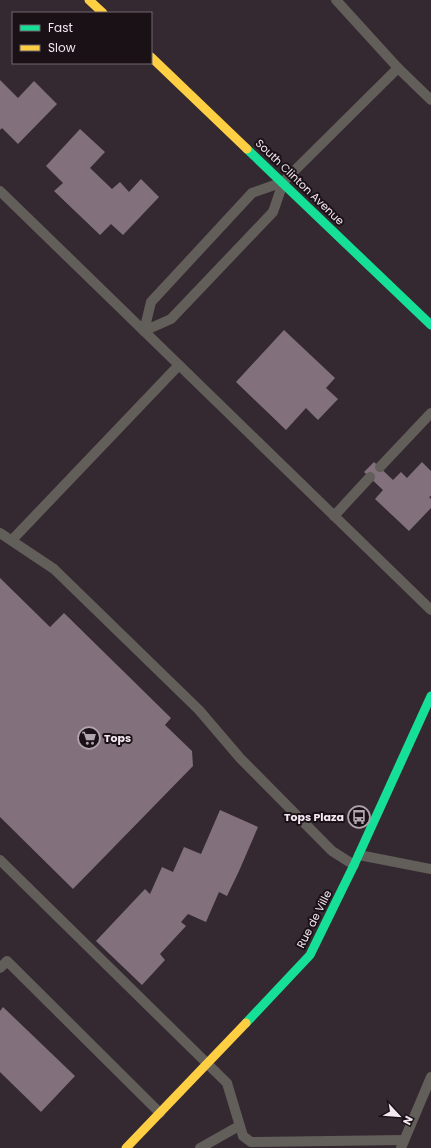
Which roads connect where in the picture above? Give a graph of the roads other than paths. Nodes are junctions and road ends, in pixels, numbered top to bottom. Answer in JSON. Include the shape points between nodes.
{"nodes":[{"id":1,"x":89,"y":0,"type":"edge"},
{"id":2,"x":336,"y":0,"type":"edge"},
{"id":3,"x":102,"y":12,"type":"edge"},
{"id":4,"x":152,"y":58,"type":"edge"},
{"id":5,"x":398,"y":68,"type":"junction"},
{"id":6,"x":431,"y":100,"type":"edge"},
{"id":7,"x":283,"y":182,"type":"junction"},
{"id":8,"x":0,"y":191,"type":"edge"},
{"id":9,"x":431,"y":325,"type":"edge"},
{"id":10,"x":144,"y":331,"type":"junction"},
{"id":11,"x":178,"y":365,"type":"junction"},
{"id":12,"x":431,"y":413,"type":"edge"},
{"id":13,"x":380,"y":467,"type":"dead end"},
{"id":14,"x":370,"y":477,"type":"dead end"},
{"id":15,"x":334,"y":516,"type":"junction"},
{"id":16,"x":0,"y":533,"type":"edge"},
{"id":17,"x":12,"y":540,"type":"junction"},
{"id":18,"x":431,"y":610,"type":"edge"},
{"id":19,"x":431,"y":696,"type":"edge"},
{"id":20,"x":359,"y":855,"type":"junction"},
{"id":21,"x":0,"y":860,"type":"edge"},
{"id":22,"x":354,"y":865,"type":"junction"},
{"id":23,"x":431,"y":869,"type":"edge"},
{"id":24,"x":0,"y":968,"type":"edge"},
{"id":25,"x":208,"y":1063,"type":"junction"},
{"id":26,"x":431,"y":1077,"type":"edge"},
{"id":27,"x":160,"y":1113,"type":"junction"},
{"id":28,"x":239,"y":1126,"type":"junction"},
{"id":29,"x":402,"y":1144,"type":"edge"},
{"id":30,"x":126,"y":1148,"type":"edge"},
{"id":31,"x":200,"y":1148,"type":"edge"}],
"edges":[{"from":1,"to":3,"type":"street"},
{"from":2,"to":5,"type":"lane"},
{"from":4,"to":7,"type":"street","name":"South Clinton Avenue"},
{"from":5,"to":6,"type":"lane"},
{"from":5,"to":7,"type":"lane"},
{"from":7,"to":9,"type":"street","name":"South Clinton Avenue"},
{"from":7,"to":10,"type":"lane","via":[[273,212],[171,319]]},
{"from":7,"to":10,"type":"lane","via":[[252,193],[151,302]]},
{"from":8,"to":10,"type":"lane"},
{"from":10,"to":11,"type":"lane"},
{"from":11,"to":15,"type":"lane"},
{"from":11,"to":17,"type":"lane"},
{"from":12,"to":13,"type":"lane"},
{"from":14,"to":15,"type":"lane"},
{"from":15,"to":18,"type":"lane"},
{"from":16,"to":17,"type":"lane"},
{"from":17,"to":22,"type":"lane","via":[[54,569],[199,710],[240,758],[332,850]]},
{"from":19,"to":20,"type":"street","name":"Rue de Ville"},
{"from":20,"to":22,"type":"street","name":"Rue de Ville"},
{"from":20,"to":23,"type":"lane"},
{"from":21,"to":25,"type":"lane"},
{"from":22,"to":25,"type":"street","name":"Rue de Ville","via":[[310,955]]},
{"from":24,"to":27,"type":"lane","via":[[6,961]]},
{"from":25,"to":27,"type":"street","name":"Rue de Ville"},
{"from":25,"to":28,"type":"lane","via":[[227,1083]]},
{"from":26,"to":29,"type":"lane"},
{"from":27,"to":30,"type":"street","name":"Rue de Ville"},
{"from":28,"to":29,"type":"lane","via":[[243,1136],[251,1142]]},
{"from":28,"to":31,"type":"lane"}]}
